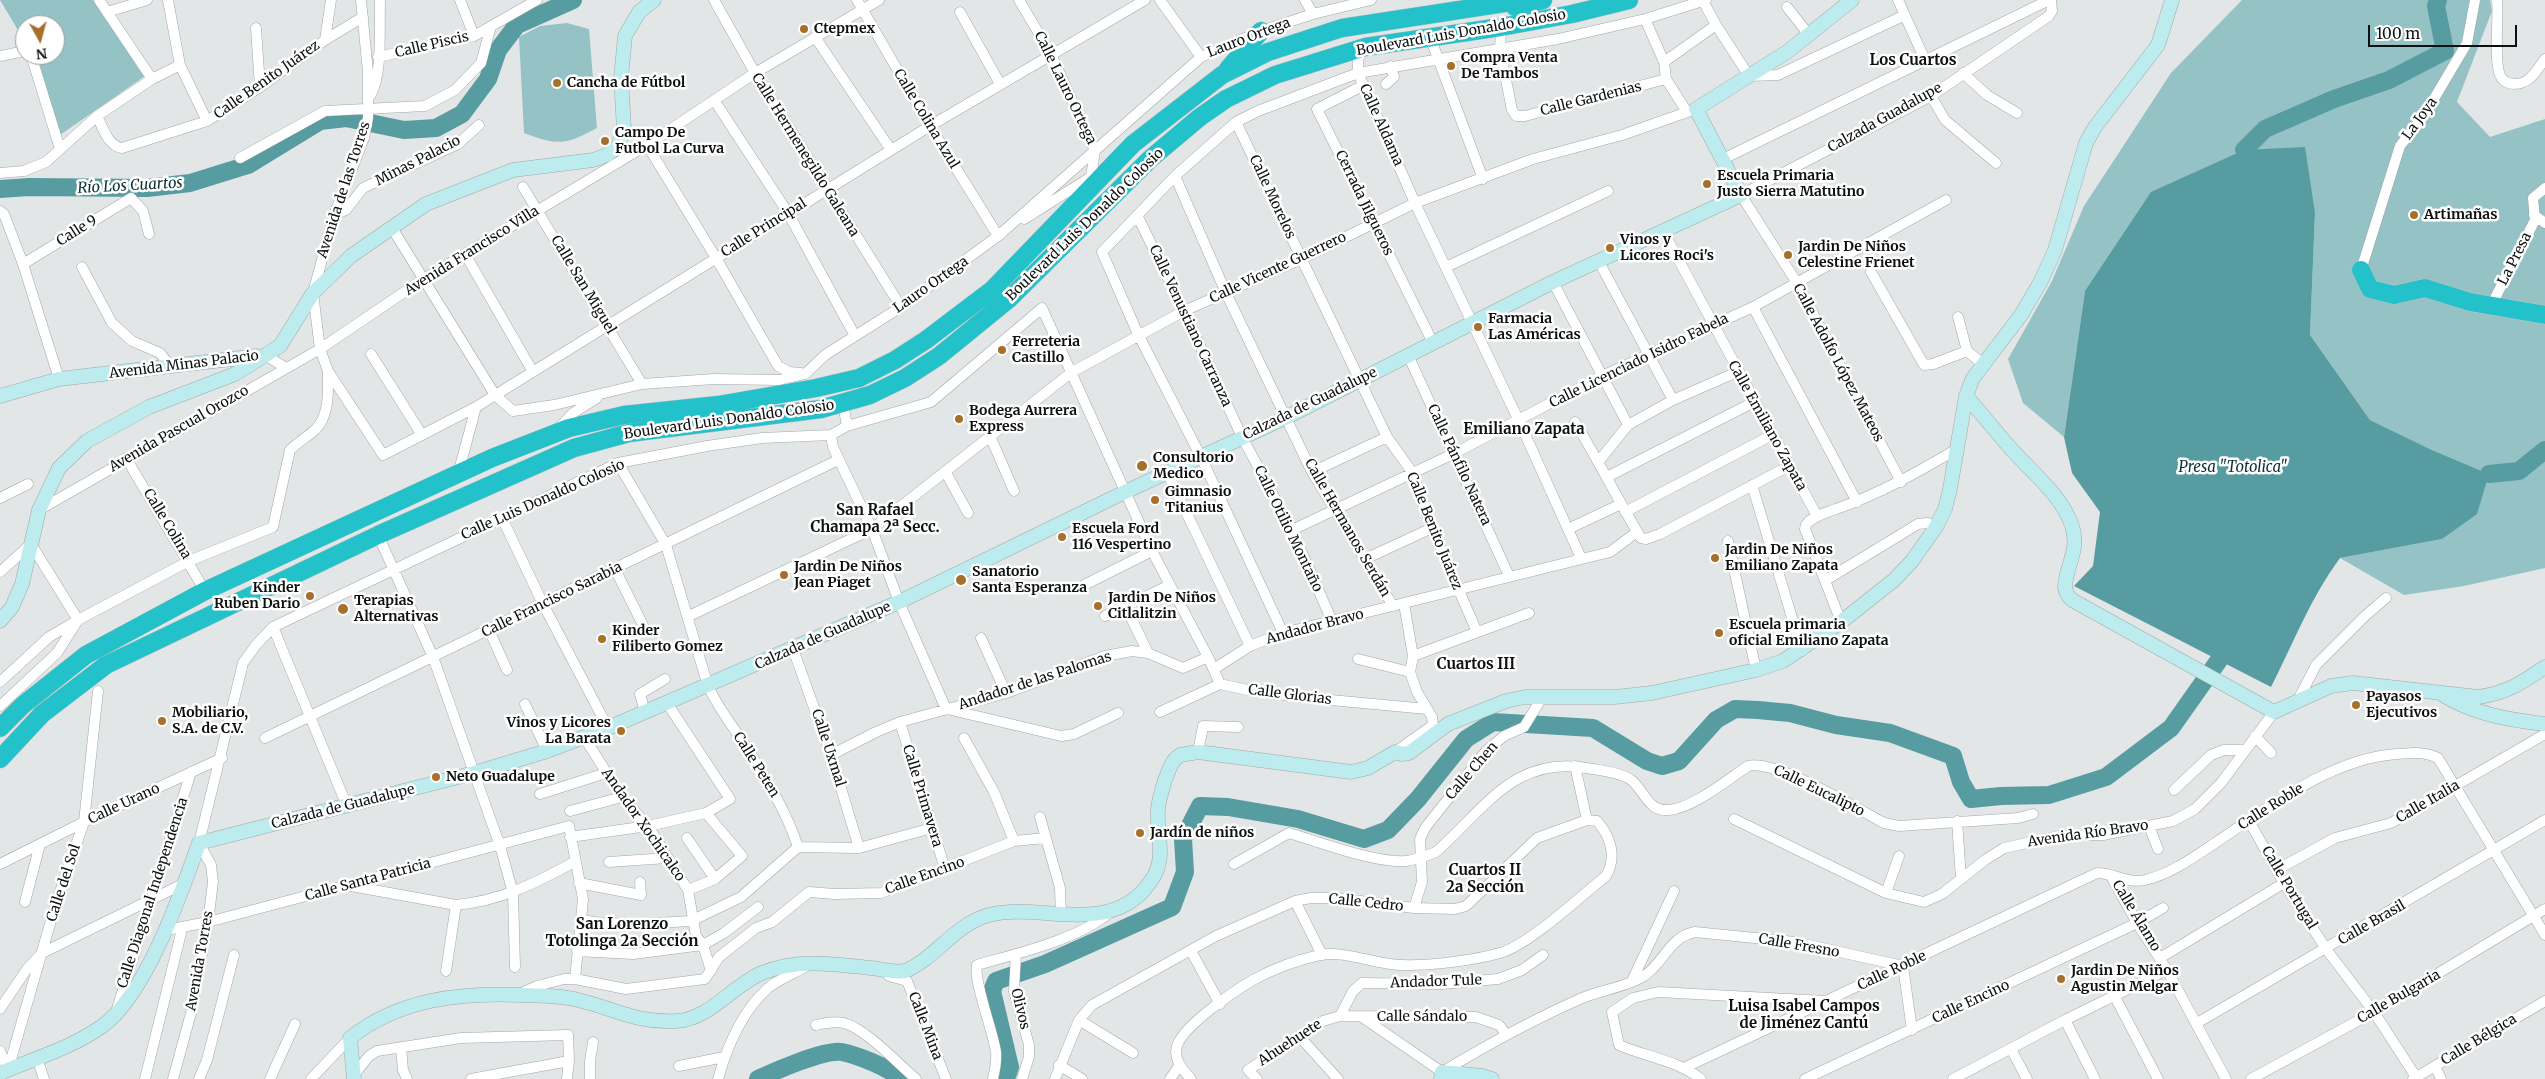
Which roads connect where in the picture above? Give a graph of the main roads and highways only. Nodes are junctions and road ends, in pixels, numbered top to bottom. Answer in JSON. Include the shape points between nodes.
{"nodes":[{"id":1,"x":1524,"y":0,"type":"edge"},
{"id":2,"x":1543,"y":0,"type":"edge"},
{"id":3,"x":1629,"y":0,"type":"edge"},
{"id":4,"x":1572,"y":14,"type":"junction"},
{"id":5,"x":1440,"y":15,"type":"junction"},
{"id":6,"x":1261,"y":31,"type":"road end"},
{"id":7,"x":1438,"y":36,"type":"junction"},
{"id":8,"x":1222,"y":75,"type":"junction"},
{"id":9,"x":2361,"y":270,"type":"road end"},
{"id":10,"x":2545,"y":315,"type":"edge"},
{"id":11,"x":0,"y":728,"type":"edge"},
{"id":12,"x":0,"y":759,"type":"edge"}],
"edges":[{"from":1,"to":5,"type":"highway","name":"Boulevard Luis Donaldo Colosio"},
{"from":2,"to":4,"type":"highway","via":[[1517,5],[1513,16],[1520,20],[1565,12]]},
{"from":3,"to":4,"type":"highway","name":"Boulevard Luis Donaldo Colosio"},
{"from":4,"to":7,"type":"highway","name":"Boulevard Luis Donaldo Colosio"},
{"from":5,"to":7,"type":"highway","via":[[1489,11],[1493,13],[1493,22]]},
{"from":5,"to":8,"type":"highway","name":"Boulevard Luis Donaldo Colosio","via":[[1342,28],[1268,52]]},
{"from":6,"to":8,"type":"highway"},
{"from":7,"to":12,"type":"highway","name":"Boulevard Luis Donaldo Colosio","via":[[1365,47],[1275,76],[1226,100],[1200,117],[1150,159],[1009,299],[939,356],[905,378],[843,404],[723,423],[629,433],[574,448],[378,535],[106,664],[42,714]]},
{"from":8,"to":11,"type":"highway","name":"Boulevard Luis Donaldo Colosio","via":[[1133,144],[992,290],[895,360],[859,378],[816,388],[624,415],[553,434],[458,474],[205,591],[86,655],[23,705]]},
{"from":9,"to":10,"type":"highway","via":[[2370,289],[2394,295],[2425,288],[2470,302]]}]}
